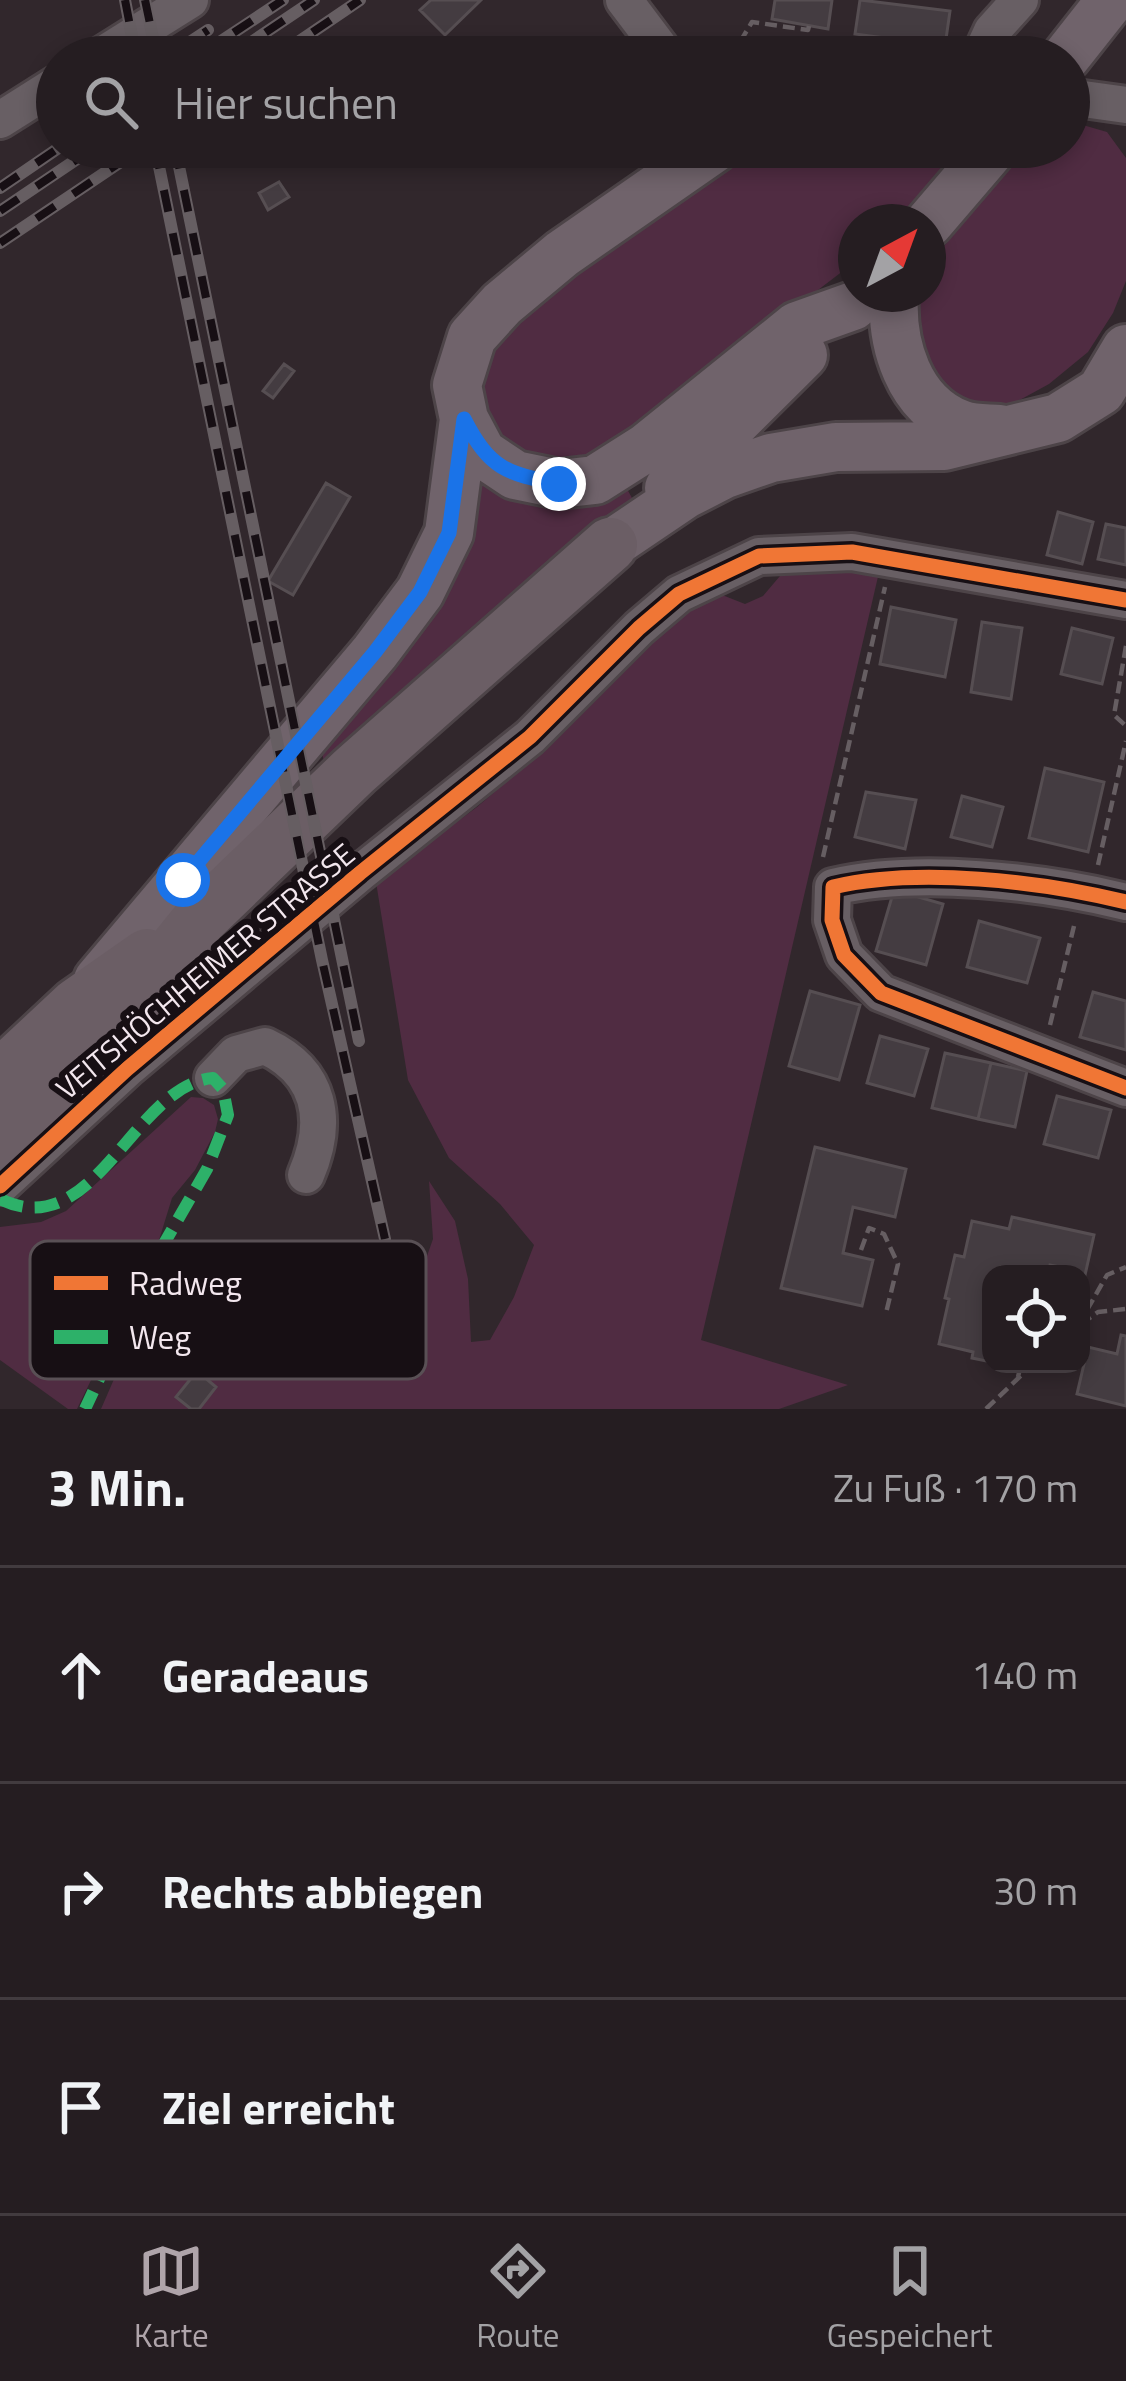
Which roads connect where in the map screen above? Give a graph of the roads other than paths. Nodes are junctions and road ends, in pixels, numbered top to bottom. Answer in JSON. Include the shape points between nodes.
{"nodes":[{"id":1,"x":190,"y":0,"type":"edge"},
{"id":2,"x":624,"y":0,"type":"edge"},
{"id":3,"x":1020,"y":0,"type":"edge"},
{"id":4,"x":133,"y":36,"type":"edge"},
{"id":5,"x":652,"y":36,"type":"edge"},
{"id":6,"x":990,"y":36,"type":"edge"},
{"id":7,"x":36,"y":97,"type":"edge"},
{"id":8,"x":1090,"y":100,"type":"edge"},
{"id":9,"x":1126,"y":105,"type":"edge"},
{"id":10,"x":0,"y":120,"type":"edge"},
{"id":11,"x":686,"y":168,"type":"edge"},
{"id":12,"x":976,"y":168,"type":"edge"},
{"id":13,"x":945,"y":204,"type":"edge"},
{"id":14,"x":838,"y":310,"type":"edge"},
{"id":15,"x":855,"y":312,"type":"edge"},
{"id":16,"x":884,"y":312,"type":"edge"},
{"id":17,"x":1126,"y":350,"type":"edge"},
{"id":18,"x":464,"y":419,"type":"junction"},
{"id":19,"x":1010,"y":430,"type":"junction"},
{"id":20,"x":610,"y":545,"type":"junction"},
{"id":21,"x":1126,"y":600,"type":"edge"},
{"id":22,"x":1126,"y":902,"type":"edge"},
{"id":23,"x":199,"y":920,"type":"junction"},
{"id":24,"x":77,"y":1005,"type":"junction"},
{"id":25,"x":0,"y":1077,"type":"edge"},
{"id":26,"x":213,"y":1078,"type":"dead end"},
{"id":27,"x":1126,"y":1088,"type":"edge"},
{"id":28,"x":0,"y":1141,"type":"edge"},
{"id":29,"x":306,"y":1175,"type":"dead end"},
{"id":30,"x":0,"y":1186,"type":"edge"}],
"edges":[{"from":1,"to":4,"type":"street"},
{"from":2,"to":5,"type":"street"},
{"from":3,"to":6,"type":"street"},
{"from":7,"to":10,"type":"street"},
{"from":8,"to":9,"type":"street"},
{"from":11,"to":18,"type":"main road","via":[[562,254],[472,337],[458,385]]},
{"from":12,"to":13,"type":"main road"},
{"from":14,"to":18,"type":"main road","via":[[796,326],[595,480],[515,476],[482,453]]},
{"from":15,"to":20,"type":"main road"},
{"from":16,"to":19,"type":"main road","via":[[898,356],[936,410],[963,426]]},
{"from":17,"to":19,"type":"main road","via":[[1100,391],[1058,418]]},
{"from":18,"to":24,"type":"main road","via":[[449,533],[420,592]]},
{"from":19,"to":20,"type":"main road","via":[[944,446],[836,447],[771,458],[684,496]]},
{"from":20,"to":23,"type":"highway","name":"VEITSHÖCHHEIMER STRASSE","via":[[354,770]]},
{"from":21,"to":30,"type":"street","name":"VEITSHÖCHHEIMER STRASSE","via":[[852,552],[759,556],[679,594],[530,737],[145,1054]]},
{"from":22,"to":27,"type":"street","via":[[1090,876],[1028,884],[828,872],[844,955],[881,993]]},
{"from":23,"to":24,"type":"highway","name":"VEITSHÖCHHEIMER STRASSE"},
{"from":23,"to":28,"type":"highway","name":"VEITSHÖCHHEIMER STRASSE","via":[[90,1055]]},
{"from":24,"to":25,"type":"highway","name":"VEITSHÖCHHEIMER STRASSE"},
{"from":26,"to":29,"type":"street","via":[[236,1054],[265,1046],[304,1071],[319,1121]]}]}
